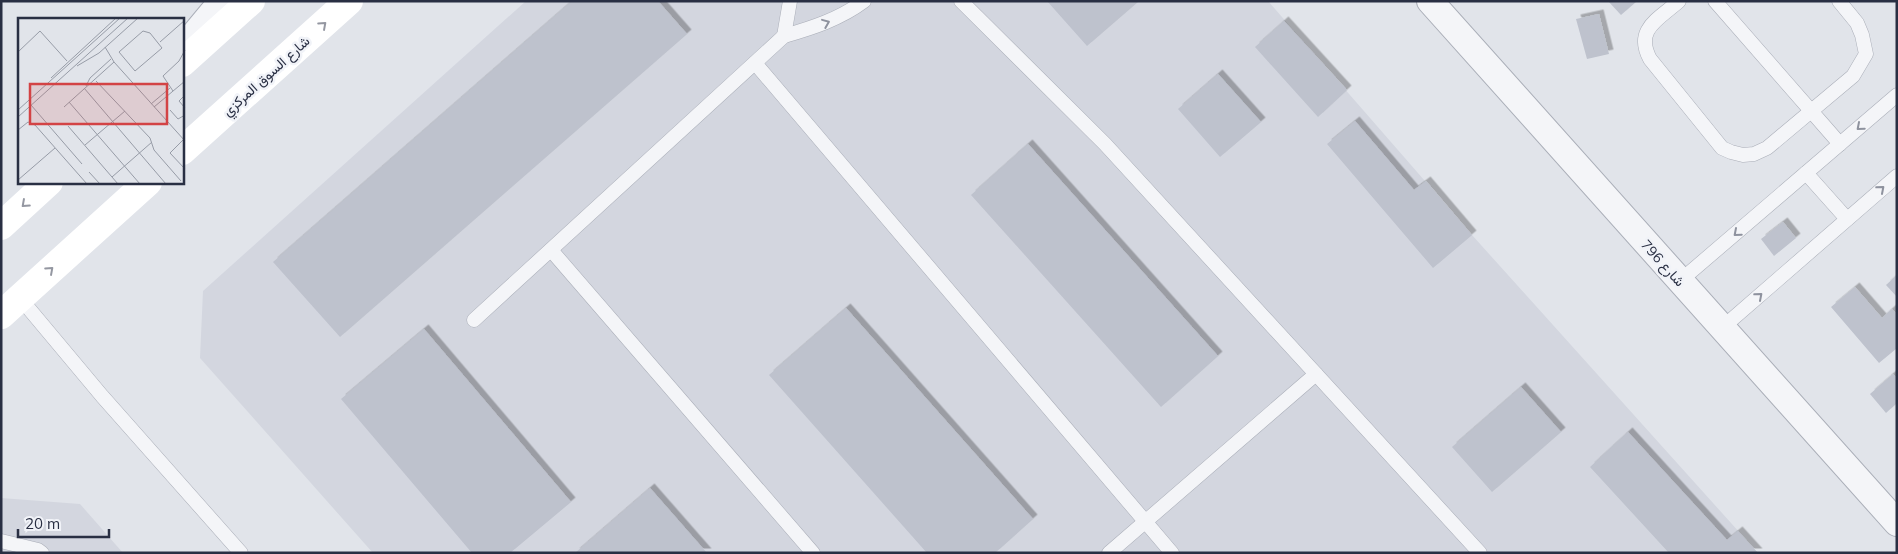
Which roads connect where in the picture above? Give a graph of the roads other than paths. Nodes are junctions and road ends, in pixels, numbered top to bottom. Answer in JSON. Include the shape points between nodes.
{"nodes":[{"id":1,"x":222,"y":1,"type":"edge"},
{"id":2,"x":251,"y":1,"type":"edge"},
{"id":3,"x":349,"y":1,"type":"edge"},
{"id":4,"x":790,"y":1,"type":"edge"},
{"id":5,"x":864,"y":1,"type":"edge"},
{"id":6,"x":961,"y":1,"type":"edge"},
{"id":7,"x":1430,"y":1,"type":"edge"},
{"id":8,"x":1679,"y":1,"type":"edge"},
{"id":9,"x":1715,"y":1,"type":"edge"},
{"id":10,"x":1839,"y":1,"type":"edge"},
{"id":11,"x":784,"y":36,"type":"junction"},
{"id":12,"x":184,"y":46,"type":"edge"},
{"id":13,"x":184,"y":61,"type":"edge"},
{"id":14,"x":754,"y":63,"type":"junction"},
{"id":15,"x":1897,"y":95,"type":"edge"},
{"id":16,"x":1811,"y":112,"type":"junction"},
{"id":17,"x":1840,"y":144,"type":"junction"},
{"id":18,"x":184,"y":149,"type":"edge"},
{"id":19,"x":1806,"y":173,"type":"junction"},
{"id":20,"x":1897,"y":176,"type":"edge"},
{"id":21,"x":47,"y":184,"type":"edge"},
{"id":22,"x":146,"y":184,"type":"edge"},
{"id":23,"x":1848,"y":219,"type":"junction"},
{"id":24,"x":1,"y":226,"type":"edge"},
{"id":25,"x":550,"y":250,"type":"junction"},
{"id":26,"x":1680,"y":281,"type":"junction"},
{"id":27,"x":11,"y":306,"type":"edge"},
{"id":28,"x":474,"y":320,"type":"dead end"},
{"id":29,"x":1722,"y":328,"type":"junction"},
{"id":30,"x":1316,"y":374,"type":"junction"},
{"id":31,"x":1145,"y":522,"type":"junction"},
{"id":32,"x":1897,"y":523,"type":"edge"},
{"id":33,"x":1,"y":541,"type":"edge"},
{"id":34,"x":42,"y":553,"type":"edge"},
{"id":35,"x":241,"y":553,"type":"edge"},
{"id":36,"x":813,"y":553,"type":"edge"},
{"id":37,"x":1109,"y":553,"type":"edge"},
{"id":38,"x":1172,"y":553,"type":"edge"},
{"id":39,"x":1480,"y":553,"type":"edge"}],
"edges":[{"from":1,"to":12,"type":"street"},
{"from":2,"to":13,"type":"main road"},
{"from":18,"to":3,"type":"main road","name":"شارع السوق المركزي","one_way":true},
{"from":4,"to":11,"type":"lane"},
{"from":11,"to":5,"type":"lane","one_way":true,"via":[[834,19]]},
{"from":6,"to":30,"type":"lane","via":[[1105,144]]},
{"from":7,"to":26,"type":"street","name":"شارع 796"},
{"from":8,"to":16,"type":"lane","via":[[1650,27],[1645,35],[1645,48],[1650,59],[1722,148],[1743,155],[1754,154],[1774,143]]},
{"from":9,"to":16,"type":"lane"},
{"from":10,"to":16,"type":"lane","via":[[1857,23],[1866,54],[1853,76]]},
{"from":11,"to":14,"type":"lane"},
{"from":14,"to":25,"type":"lane"},
{"from":14,"to":31,"type":"lane"},
{"from":15,"to":17,"type":"lane","one_way":true},
{"from":16,"to":17,"type":"lane"},
{"from":17,"to":19,"type":"lane"},
{"from":19,"to":23,"type":"lane"},
{"from":19,"to":26,"type":"lane","one_way":true},
{"from":23,"to":20,"type":"lane","one_way":true},
{"from":21,"to":24,"type":"main road","one_way":true},
{"from":27,"to":22,"type":"main road","one_way":true},
{"from":29,"to":23,"type":"lane","one_way":true},
{"from":25,"to":28,"type":"lane"},
{"from":25,"to":36,"type":"lane"},
{"from":26,"to":29,"type":"street","name":"شارع 796"},
{"from":27,"to":35,"type":"lane","via":[[102,396]]},
{"from":29,"to":32,"type":"street","name":"شارع 796"},
{"from":30,"to":31,"type":"lane"},
{"from":30,"to":39,"type":"lane"},
{"from":31,"to":37,"type":"lane"},
{"from":31,"to":38,"type":"lane"},
{"from":33,"to":34,"type":"lane"}]}
